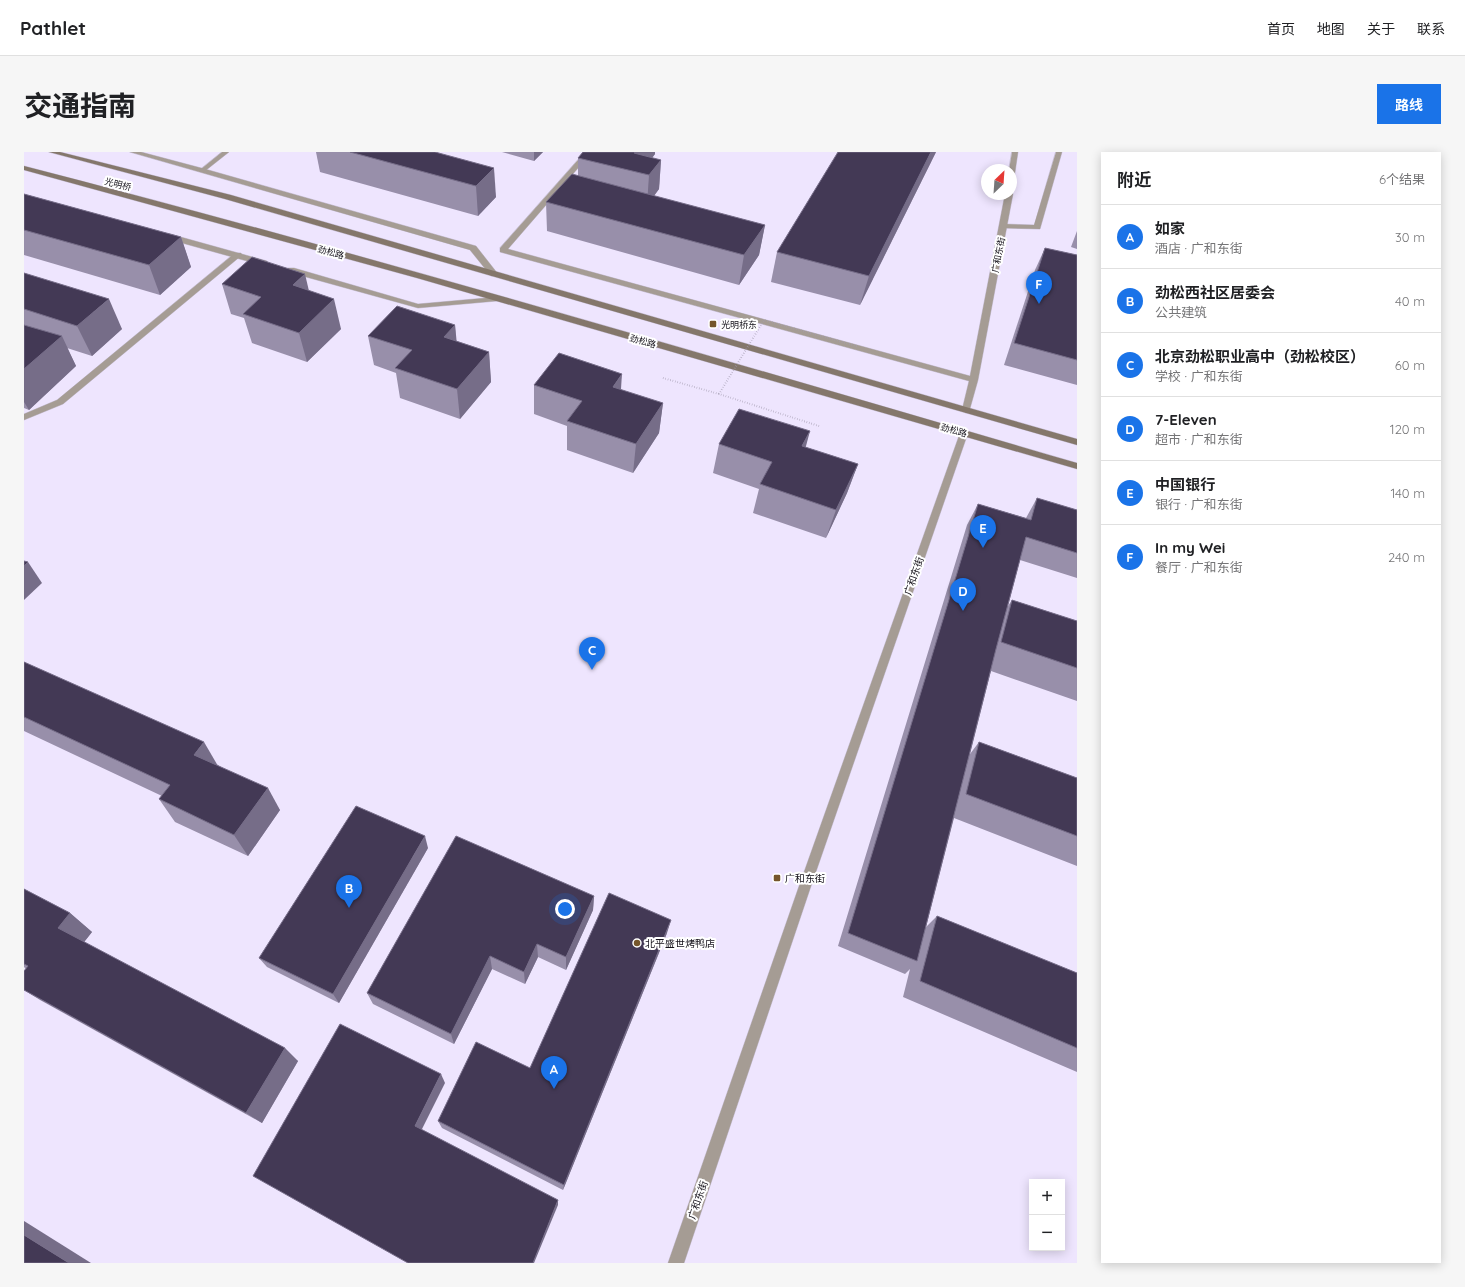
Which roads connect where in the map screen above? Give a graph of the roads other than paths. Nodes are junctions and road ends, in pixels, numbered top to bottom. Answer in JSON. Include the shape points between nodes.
{"nodes":[{"id":1,"x":52,"y":152,"type":"edge"},
{"id":2,"x":133,"y":152,"type":"edge"},
{"id":3,"x":226,"y":152,"type":"edge"},
{"id":4,"x":589,"y":152,"type":"edge"},
{"id":5,"x":1015,"y":152,"type":"edge"},
{"id":6,"x":1059,"y":152,"type":"edge"},
{"id":7,"x":1013,"y":164,"type":"edge"},
{"id":8,"x":24,"y":168,"type":"edge"},
{"id":9,"x":202,"y":170,"type":"junction"},
{"id":10,"x":1008,"y":200,"type":"edge"},
{"id":11,"x":207,"y":217,"type":"joint"},
{"id":12,"x":1004,"y":226,"type":"junction"},
{"id":13,"x":162,"y":234,"type":"edge"},
{"id":14,"x":238,"y":255,"type":"junction"},
{"id":15,"x":494,"y":274,"type":"junction"},
{"id":16,"x":497,"y":299,"type":"junction"},
{"id":17,"x":974,"y":380,"type":"junction"},
{"id":18,"x":966,"y":410,"type":"junction"},
{"id":19,"x":24,"y":417,"type":"edge"},
{"id":20,"x":964,"y":433,"type":"junction"},
{"id":21,"x":1077,"y":442,"type":"edge"},
{"id":22,"x":1077,"y":466,"type":"edge"},
{"id":23,"x":676,"y":1263,"type":"edge"}],
"edges":[{"from":1,"to":15,"type":"main road","name":"光明桥","via":[[228,197]]},
{"from":2,"to":9,"type":"street"},
{"from":3,"to":9,"type":"street"},
{"from":4,"to":17,"type":"street","via":[[503,250]]},
{"from":5,"to":7,"type":"street"},
{"from":6,"to":12,"type":"street","via":[[1037,227]]},
{"from":8,"to":11,"type":"main road","name":"光明桥"},
{"from":9,"to":15,"type":"street","via":[[473,248]]},
{"from":10,"to":12,"type":"street","name":"广和东街"},
{"from":11,"to":16,"type":"main road","name":"劲松路"},
{"from":12,"to":17,"type":"street","name":"广和东街"},
{"from":13,"to":14,"type":"street"},
{"from":14,"to":16,"type":"street","via":[[418,306]]},
{"from":14,"to":19,"type":"street","via":[[60,402]]},
{"from":15,"to":18,"type":"main road"},
{"from":16,"to":20,"type":"main road","name":"劲松路"},
{"from":17,"to":18,"type":"street","name":"广和东街"},
{"from":18,"to":21,"type":"main road"},
{"from":20,"to":22,"type":"main road","name":"劲松路"},
{"from":20,"to":23,"type":"street","name":"广和东街"}]}
